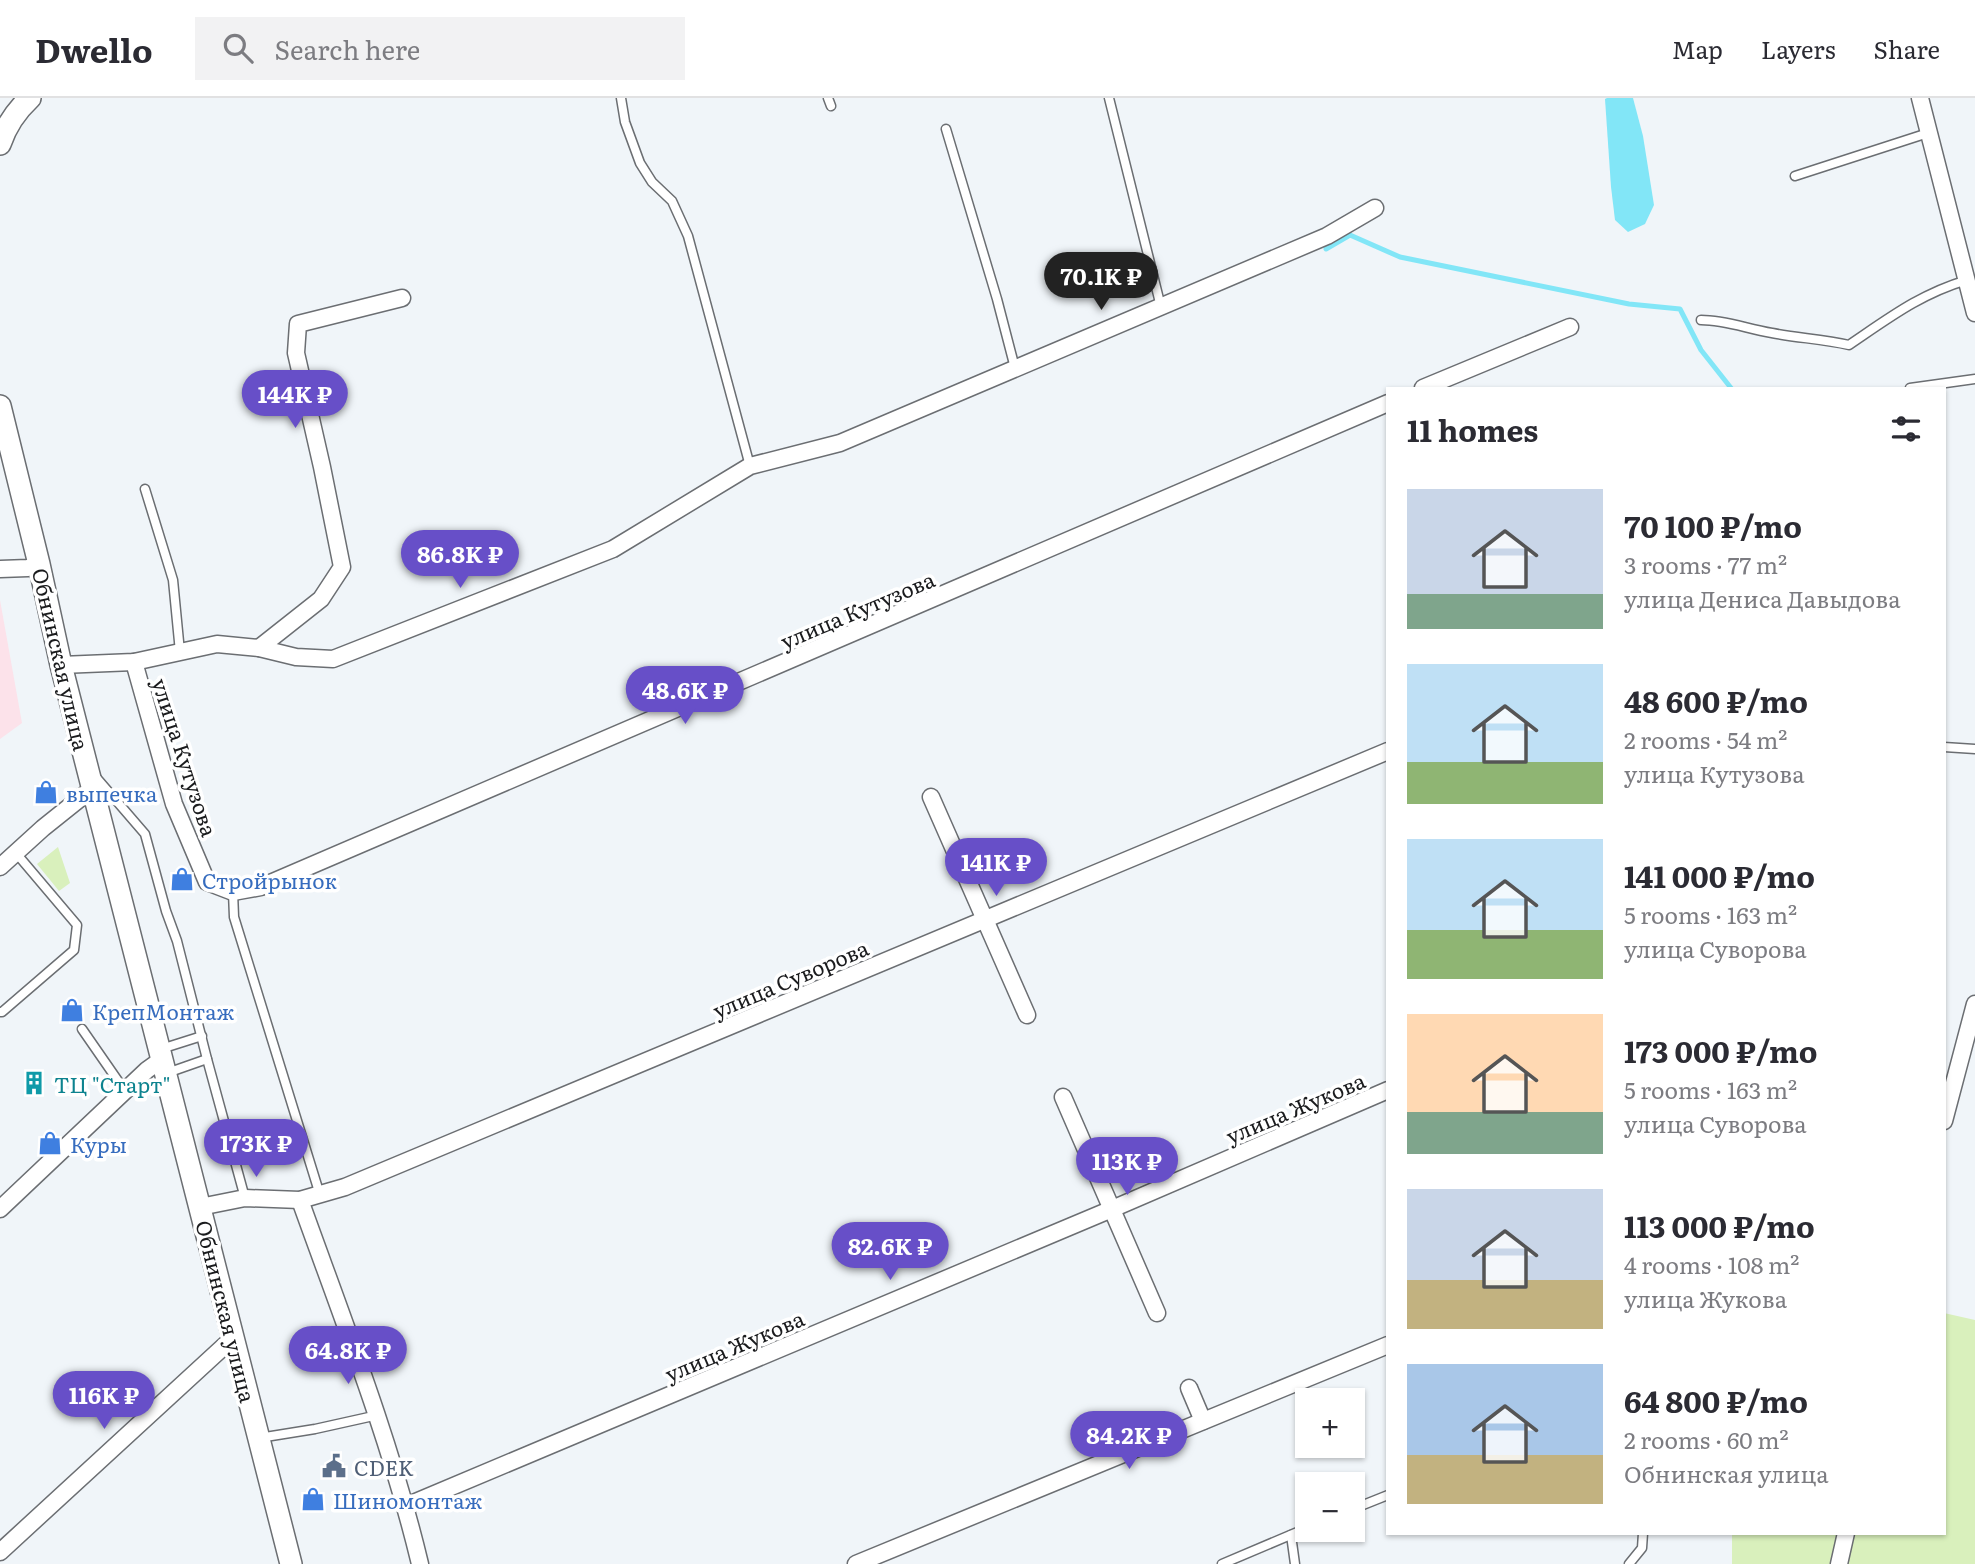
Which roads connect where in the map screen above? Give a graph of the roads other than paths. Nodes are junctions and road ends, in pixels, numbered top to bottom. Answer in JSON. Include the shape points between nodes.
{"nodes":[{"id":1,"x":30,"y":98,"type":"edge"},
{"id":2,"x":621,"y":98,"type":"edge"},
{"id":3,"x":1109,"y":98,"type":"edge"},
{"id":4,"x":1920,"y":98,"type":"edge"},
{"id":5,"x":946,"y":129,"type":"dead end"},
{"id":6,"x":1928,"y":133,"type":"junction"},
{"id":7,"x":0,"y":144,"type":"edge"},
{"id":8,"x":1795,"y":176,"type":"dead end"},
{"id":9,"x":1375,"y":208,"type":"dead end"},
{"id":10,"x":1966,"y":280,"type":"junction"},
{"id":11,"x":402,"y":298,"type":"dead end"},
{"id":12,"x":1161,"y":307,"type":"junction"},
{"id":13,"x":1975,"y":313,"type":"edge"},
{"id":14,"x":1701,"y":320,"type":"dead end"},
{"id":15,"x":1570,"y":327,"type":"dead end"},
{"id":16,"x":1014,"y":368,"type":"junction"},
{"id":17,"x":1975,"y":379,"type":"edge"},
{"id":18,"x":1425,"y":387,"type":"edge"},
{"id":19,"x":1917,"y":387,"type":"edge"},
{"id":20,"x":1386,"y":405,"type":"edge"},
{"id":21,"x":0,"y":406,"type":"edge"},
{"id":22,"x":750,"y":466,"type":"junction"},
{"id":23,"x":145,"y":489,"type":"dead end"},
{"id":24,"x":39,"y":564,"type":"junction"},
{"id":25,"x":0,"y":569,"type":"edge"},
{"id":26,"x":259,"y":648,"type":"junction"},
{"id":27,"x":180,"y":652,"type":"junction"},
{"id":28,"x":134,"y":662,"type":"junction"},
{"id":29,"x":61,"y":665,"type":"junction"},
{"id":30,"x":1946,"y":747,"type":"edge"},
{"id":31,"x":1975,"y":749,"type":"edge"},
{"id":32,"x":1386,"y":752,"type":"edge"},
{"id":33,"x":91,"y":779,"type":"junction"},
{"id":34,"x":931,"y":797,"type":"dead end"},
{"id":35,"x":16,"y":853,"type":"junction"},
{"id":36,"x":0,"y":867,"type":"edge"},
{"id":37,"x":233,"y":892,"type":"junction"},
{"id":38,"x":985,"y":919,"type":"junction"},
{"id":39,"x":1975,"y":1004,"type":"edge"},
{"id":40,"x":0,"y":1012,"type":"edge"},
{"id":41,"x":1027,"y":1014,"type":"dead end"},
{"id":42,"x":82,"y":1029,"type":"dead end"},
{"id":43,"x":202,"y":1035,"type":"junction"},
{"id":44,"x":207,"y":1059,"type":"junction"},
{"id":45,"x":161,"y":1061,"type":"junction"},
{"id":46,"x":125,"y":1091,"type":"junction"},
{"id":47,"x":1386,"y":1091,"type":"edge"},
{"id":48,"x":1063,"y":1097,"type":"dead end"},
{"id":49,"x":1946,"y":1113,"type":"edge"},
{"id":50,"x":320,"y":1195,"type":"junction"},
{"id":51,"x":245,"y":1198,"type":"junction"},
{"id":52,"x":300,"y":1200,"type":"junction"},
{"id":53,"x":200,"y":1207,"type":"junction"},
{"id":54,"x":0,"y":1209,"type":"edge"},
{"id":55,"x":1112,"y":1209,"type":"junction"},
{"id":56,"x":1157,"y":1313,"type":"dead end"},
{"id":57,"x":234,"y":1337,"type":"junction"},
{"id":58,"x":1386,"y":1346,"type":"edge"},
{"id":59,"x":1189,"y":1388,"type":"dead end"},
{"id":60,"x":378,"y":1415,"type":"junction"},
{"id":61,"x":1203,"y":1421,"type":"junction"},
{"id":62,"x":259,"y":1438,"type":"junction"},
{"id":63,"x":1386,"y":1496,"type":"edge"},
{"id":64,"x":1365,"y":1504,"type":"edge"},
{"id":65,"x":406,"y":1506,"type":"junction"},
{"id":66,"x":1295,"y":1533,"type":"edge"},
{"id":67,"x":1291,"y":1535,"type":"junction"},
{"id":68,"x":1643,"y":1535,"type":"edge"},
{"id":69,"x":1846,"y":1535,"type":"edge"},
{"id":70,"x":0,"y":1552,"type":"edge"},
{"id":71,"x":291,"y":1564,"type":"edge"},
{"id":72,"x":420,"y":1564,"type":"edge"},
{"id":73,"x":856,"y":1564,"type":"edge"},
{"id":74,"x":1222,"y":1564,"type":"edge"},
{"id":75,"x":1295,"y":1564,"type":"edge"},
{"id":76,"x":1629,"y":1564,"type":"edge"},
{"id":77,"x":1839,"y":1564,"type":"edge"}],
"edges":[{"from":1,"to":7,"type":"street"},
{"from":2,"to":22,"type":"lane","via":[[640,163],[672,201],[688,236]]},
{"from":3,"to":12,"type":"lane"},
{"from":4,"to":6,"type":"street"},
{"from":5,"to":16,"type":"lane"},
{"from":6,"to":8,"type":"lane"},
{"from":6,"to":10,"type":"street"},
{"from":9,"to":12,"type":"street","via":[[1327,236]]},
{"from":10,"to":13,"type":"street"},
{"from":10,"to":14,"type":"lane","via":[[1903,308],[1849,345]]},
{"from":11,"to":26,"type":"street","via":[[298,324],[296,353],[342,567],[321,599]]},
{"from":12,"to":16,"type":"street"},
{"from":15,"to":18,"type":"street"},
{"from":16,"to":22,"type":"street","via":[[840,443]]},
{"from":17,"to":19,"type":"lane"},
{"from":20,"to":37,"type":"street","name":"улица Кутузова","via":[[261,887]]},
{"from":21,"to":24,"type":"street","name":"Обнинская улица"},
{"from":22,"to":26,"type":"street","via":[[613,549],[333,659]]},
{"from":23,"to":27,"type":"lane","via":[[173,580]]},
{"from":24,"to":25,"type":"street"},
{"from":24,"to":29,"type":"street","name":"Обнинская улица"},
{"from":26,"to":27,"type":"street","via":[[217,644]]},
{"from":27,"to":28,"type":"street"},
{"from":28,"to":29,"type":"street"},
{"from":28,"to":37,"type":"street","name":"улица Кутузова","via":[[174,804],[207,882]]},
{"from":29,"to":33,"type":"street","name":"Обнинская улица"},
{"from":30,"to":31,"type":"lane"},
{"from":32,"to":38,"type":"street","name":"улица Суворова"},
{"from":33,"to":35,"type":"street"},
{"from":33,"to":43,"type":"lane","via":[[145,834]]},
{"from":33,"to":45,"type":"street","name":"Обнинская улица"},
{"from":34,"to":38,"type":"street"},
{"from":35,"to":36,"type":"street"},
{"from":35,"to":40,"type":"lane","via":[[77,925],[74,950]]},
{"from":37,"to":50,"type":"lane","via":[[233,917]]},
{"from":38,"to":41,"type":"street"},
{"from":38,"to":50,"type":"street","name":"улица Суворова"},
{"from":39,"to":49,"type":"street"},
{"from":42,"to":46,"type":"lane"},
{"from":43,"to":44,"type":"lane"},
{"from":43,"to":45,"type":"lane"},
{"from":44,"to":45,"type":"lane"},
{"from":44,"to":51,"type":"lane"},
{"from":45,"to":46,"type":"street"},
{"from":45,"to":53,"type":"street","name":"Обнинская улица"},
{"from":46,"to":54,"type":"street"},
{"from":47,"to":55,"type":"street","name":"улица Жукова"},
{"from":48,"to":55,"type":"street"},
{"from":50,"to":52,"type":"street","name":"улица Суворова"},
{"from":51,"to":52,"type":"street","name":"улица Суворова"},
{"from":51,"to":53,"type":"street","name":"улица Суворова"},
{"from":52,"to":60,"type":"street"},
{"from":53,"to":57,"type":"street","name":"Обнинская улица"},
{"from":55,"to":56,"type":"street"},
{"from":55,"to":65,"type":"street","name":"улица Жукова"},
{"from":57,"to":62,"type":"street","name":"Обнинская улица"},
{"from":57,"to":70,"type":"street"},
{"from":58,"to":61,"type":"street"},
{"from":59,"to":61,"type":"street"},
{"from":60,"to":62,"type":"lane"},
{"from":60,"to":65,"type":"street"},
{"from":61,"to":73,"type":"street"},
{"from":62,"to":71,"type":"street","name":"Обнинская улица"},
{"from":63,"to":64,"type":"lane"},
{"from":65,"to":72,"type":"street"},
{"from":66,"to":67,"type":"lane"},
{"from":67,"to":74,"type":"lane"},
{"from":67,"to":75,"type":"lane"},
{"from":68,"to":76,"type":"lane","via":[[1642,1548]]},
{"from":69,"to":77,"type":"street"}]}
